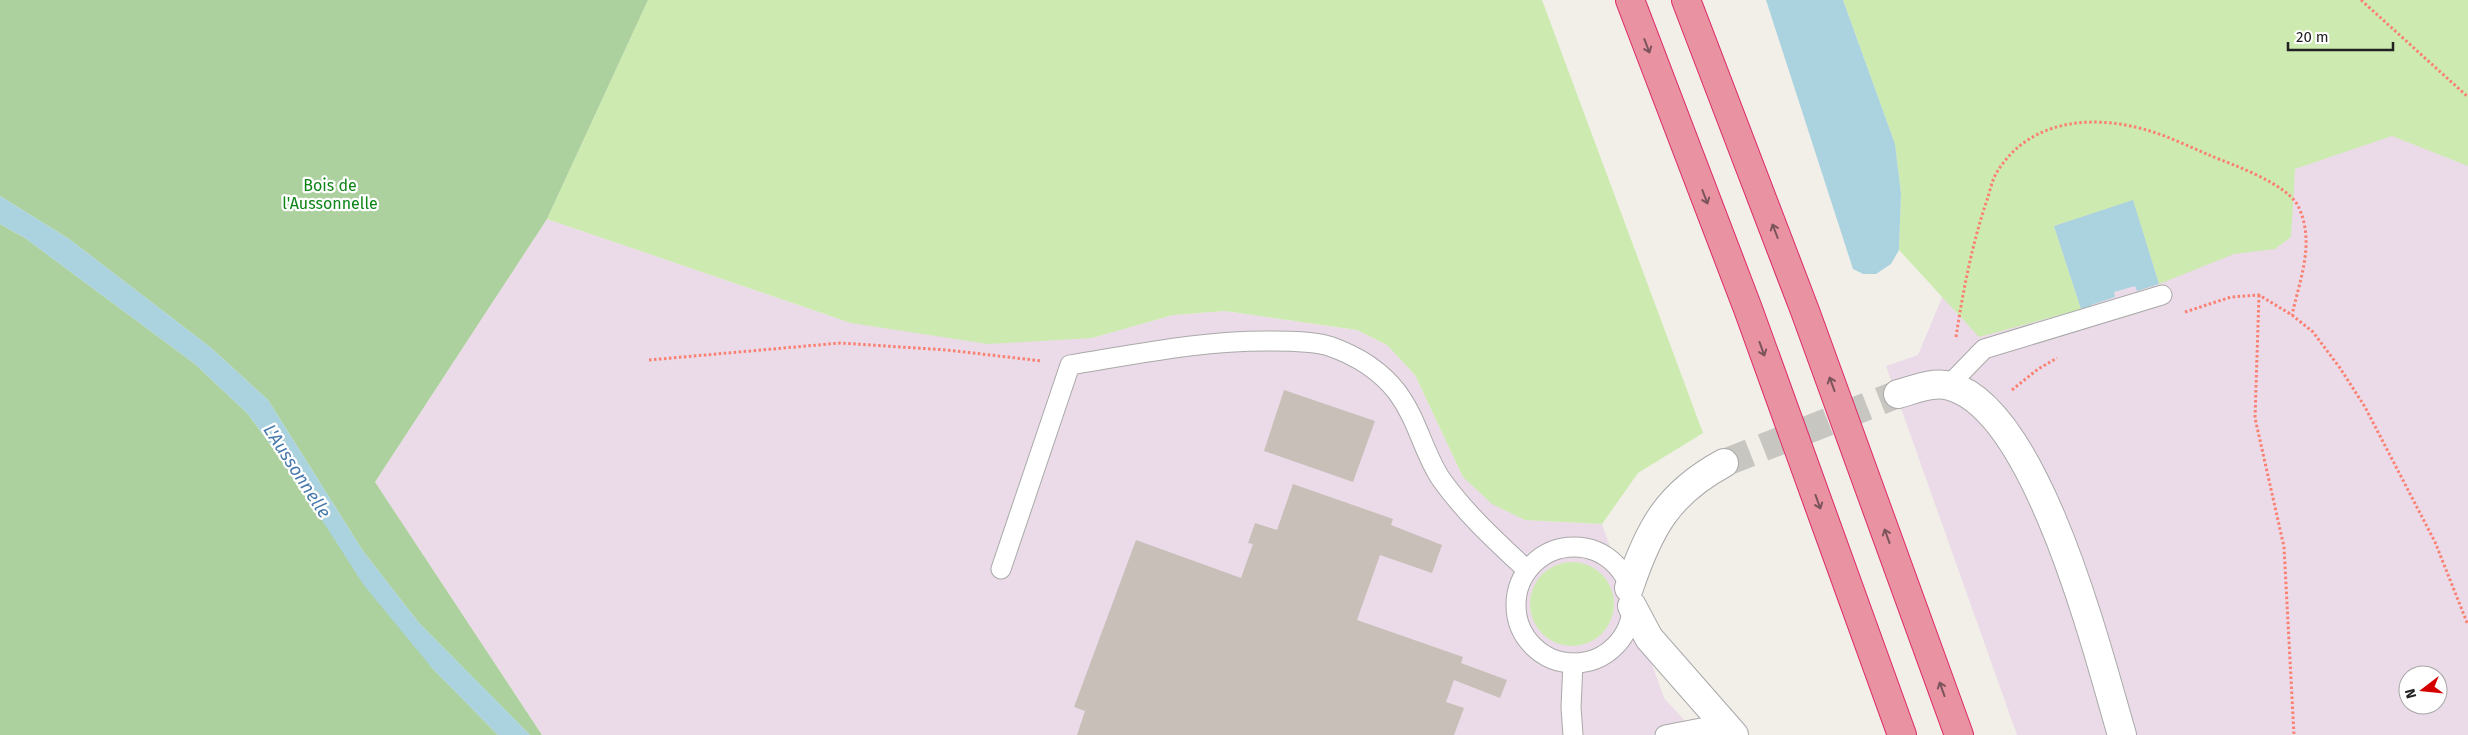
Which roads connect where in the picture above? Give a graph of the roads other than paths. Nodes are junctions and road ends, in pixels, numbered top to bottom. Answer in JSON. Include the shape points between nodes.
{"nodes":[{"id":1,"x":1630,"y":0,"type":"edge"},
{"id":2,"x":1686,"y":0,"type":"edge"},
{"id":3,"x":2162,"y":295,"type":"dead end"},
{"id":4,"x":1949,"y":385,"type":"junction"},
{"id":5,"x":1898,"y":394,"type":"tunnel mouth"},
{"id":6,"x":1724,"y":463,"type":"tunnel mouth"},
{"id":7,"x":1001,"y":569,"type":"dead end"},
{"id":8,"x":1527,"y":570,"type":"junction"},
{"id":9,"x":1630,"y":597,"type":"junction"},
{"id":10,"x":1573,"y":663,"type":"junction"},
{"id":11,"x":1732,"y":733,"type":"edge"},
{"id":12,"x":1573,"y":735,"type":"edge"},
{"id":13,"x":1664,"y":735,"type":"edge"},
{"id":14,"x":1902,"y":735,"type":"edge"},
{"id":15,"x":1959,"y":735,"type":"edge"},
{"id":16,"x":2122,"y":735,"type":"edge"}],
"edges":[{"from":1,"to":14,"type":"highway","one_way":true,"via":[[1748,309]]},
{"from":15,"to":2,"type":"highway","one_way":true,"via":[[1802,302]]},
{"from":3,"to":4,"type":"lane","via":[[1984,349]]},
{"from":4,"to":5,"type":"street","via":[[1921,387]]},
{"from":4,"to":16,"type":"street","via":[[1985,406],[2023,457],[2056,527]]},
{"from":6,"to":9,"type":"street","via":[[1690,484],[1668,507],[1639,558]]},
{"from":7,"to":8,"type":"lane","via":[[1070,364],[1194,345],[1294,341],[1328,346],[1354,356],[1376,370],[1396,390],[1412,414],[1441,479],[1472,517]]},
{"from":8,"to":9,"type":"lane","via":[[1540,557],[1556,549],[1575,547],[1592,550],[1608,558],[1621,571]]},
{"from":8,"to":10,"type":"lane","via":[[1519,586],[1516,603],[1518,622],[1538,651],[1555,660]]},
{"from":9,"to":10,"type":"lane","via":[[1628,624],[1620,640],[1607,652]]},
{"from":9,"to":11,"type":"street","via":[[1649,638]]},
{"from":10,"to":12,"type":"lane"},
{"from":11,"to":13,"type":"lane","via":[[1701,728]]}]}
